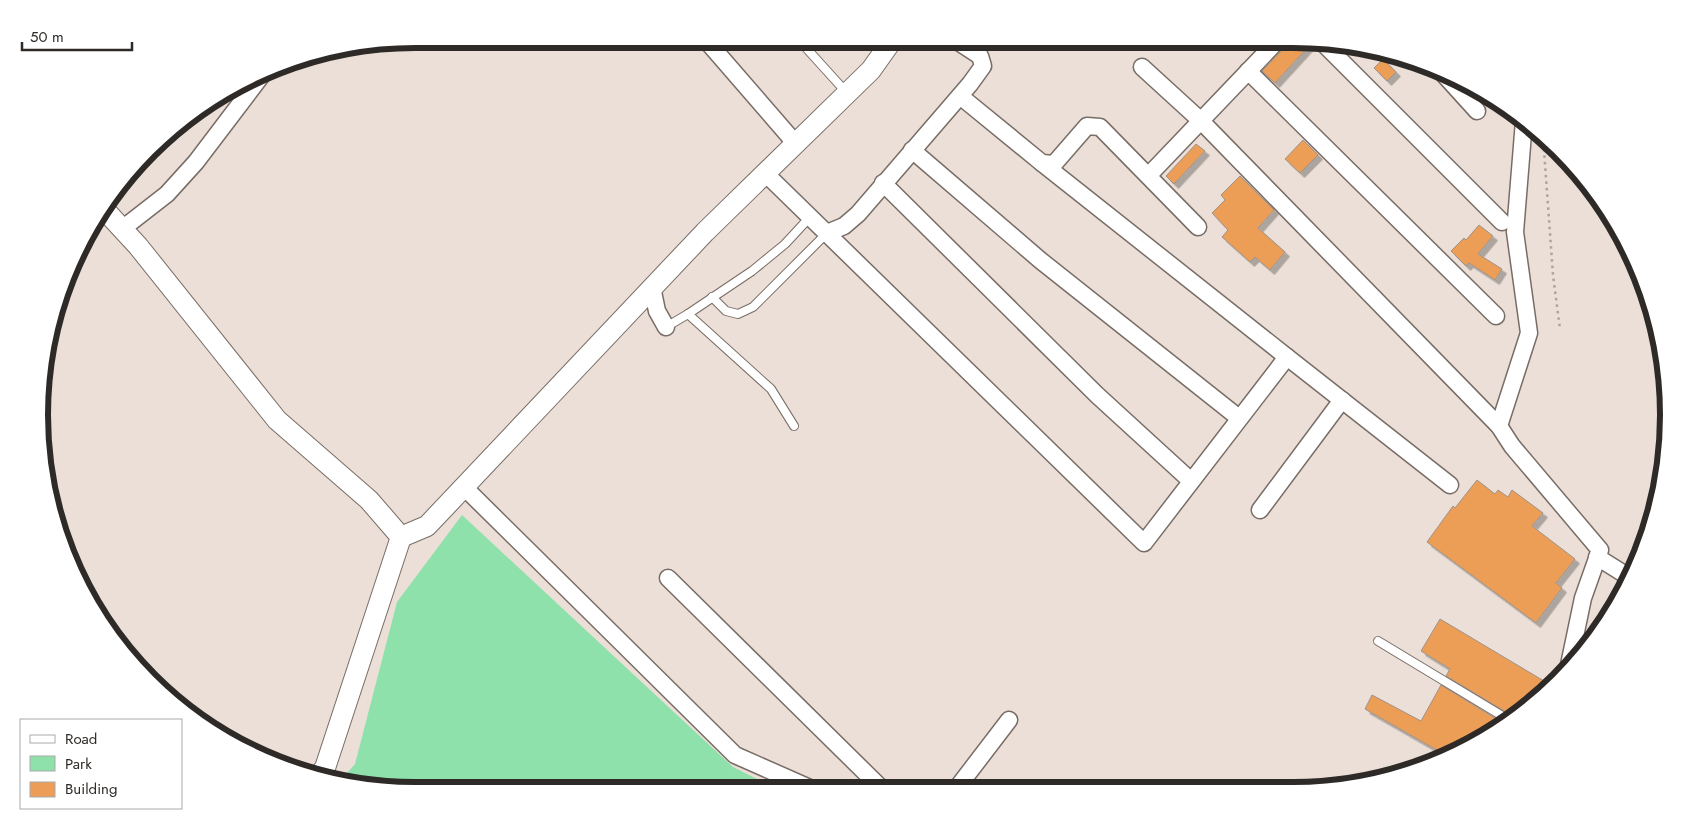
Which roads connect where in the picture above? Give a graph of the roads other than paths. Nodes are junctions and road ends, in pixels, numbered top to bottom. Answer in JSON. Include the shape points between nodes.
{"nodes":[{"id":1,"x":712,"y":48,"type":"edge"},
{"id":2,"x":806,"y":48,"type":"edge"},
{"id":3,"x":887,"y":48,"type":"edge"},
{"id":4,"x":968,"y":48,"type":"edge"},
{"id":5,"x":1270,"y":48,"type":"edge"},
{"id":6,"x":1330,"y":50,"type":"edge"},
{"id":7,"x":1142,"y":67,"type":"dead end"},
{"id":8,"x":1248,"y":71,"type":"junction"},
{"id":9,"x":256,"y":83,"type":"edge"},
{"id":10,"x":1452,"y":84,"type":"edge"},
{"id":11,"x":847,"y":94,"type":"junction"},
{"id":12,"x":960,"y":96,"type":"junction"},
{"id":13,"x":1477,"y":111,"type":"dead end"},
{"id":14,"x":1200,"y":120,"type":"junction"},
{"id":15,"x":1523,"y":129,"type":"edge"},
{"id":16,"x":796,"y":144,"type":"junction"},
{"id":17,"x":912,"y":150,"type":"junction"},
{"id":18,"x":1042,"y":164,"type":"junction"},
{"id":19,"x":765,"y":173,"type":"junction"},
{"id":20,"x":1149,"y":175,"type":"junction"},
{"id":21,"x":882,"y":183,"type":"junction"},
{"id":22,"x":108,"y":213,"type":"edge"},
{"id":23,"x":810,"y":217,"type":"junction"},
{"id":24,"x":1502,"y":222,"type":"dead end"},
{"id":25,"x":1198,"y":227,"type":"dead end"},
{"id":26,"x":122,"y":229,"type":"junction"},
{"id":27,"x":827,"y":234,"type":"junction"},
{"id":28,"x":652,"y":287,"type":"junction"},
{"id":29,"x":712,"y":297,"type":"junction"},
{"id":30,"x":688,"y":314,"type":"junction"},
{"id":31,"x":1496,"y":316,"type":"dead end"},
{"id":32,"x":666,"y":327,"type":"joint"},
{"id":33,"x":1287,"y":356,"type":"junction"},
{"id":34,"x":1342,"y":400,"type":"junction"},
{"id":35,"x":1239,"y":418,"type":"junction"},
{"id":36,"x":794,"y":426,"type":"dead end"},
{"id":37,"x":1499,"y":426,"type":"junction"},
{"id":38,"x":1191,"y":481,"type":"junction"},
{"id":39,"x":1450,"y":485,"type":"dead end"},
{"id":40,"x":464,"y":487,"type":"junction"},
{"id":41,"x":1260,"y":510,"type":"dead end"},
{"id":42,"x":401,"y":537,"type":"junction"},
{"id":43,"x":1597,"y":557,"type":"junction"},
{"id":44,"x":1623,"y":574,"type":"edge"},
{"id":45,"x":668,"y":578,"type":"dead end"},
{"id":46,"x":1378,"y":641,"type":"dead end"},
{"id":47,"x":1572,"y":652,"type":"edge"},
{"id":48,"x":1502,"y":716,"type":"edge"},
{"id":49,"x":1009,"y":720,"type":"dead end"},
{"id":50,"x":323,"y":770,"type":"edge"},
{"id":51,"x":796,"y":782,"type":"edge"},
{"id":52,"x":875,"y":782,"type":"edge"},
{"id":53,"x":962,"y":782,"type":"edge"}],
"edges":[{"from":1,"to":16,"type":"street"},
{"from":2,"to":11,"type":"lane"},
{"from":3,"to":11,"type":"street"},
{"from":4,"to":12,"type":"street","via":[[980,56],[984,66]]},
{"from":5,"to":8,"type":"street"},
{"from":6,"to":24,"type":"street"},
{"from":7,"to":14,"type":"street"},
{"from":8,"to":14,"type":"street"},
{"from":8,"to":31,"type":"street"},
{"from":9,"to":26,"type":"street","via":[[196,162],[167,194]]},
{"from":10,"to":13,"type":"street"},
{"from":11,"to":16,"type":"street"},
{"from":12,"to":17,"type":"street"},
{"from":12,"to":18,"type":"street"},
{"from":14,"to":20,"type":"street"},
{"from":14,"to":37,"type":"street"},
{"from":15,"to":37,"type":"street","via":[[1515,232],[1529,333]]},
{"from":16,"to":19,"type":"street"},
{"from":17,"to":21,"type":"street"},
{"from":17,"to":35,"type":"street","via":[[1040,260]]},
{"from":18,"to":20,"type":"street","via":[[1054,164],[1087,126],[1091,126],[1100,127]]},
{"from":18,"to":33,"type":"street"},
{"from":19,"to":23,"type":"street"},
{"from":19,"to":28,"type":"street"},
{"from":20,"to":25,"type":"street"},
{"from":21,"to":27,"type":"street","via":[[858,214]]},
{"from":21,"to":38,"type":"street","via":[[1097,395]]},
{"from":22,"to":26,"type":"street"},
{"from":23,"to":27,"type":"street"},
{"from":23,"to":29,"type":"lane","via":[[785,244],[752,271]]},
{"from":26,"to":42,"type":"street","via":[[277,420],[369,500]]},
{"from":27,"to":29,"type":"lane","via":[[753,307],[738,314],[726,311]]},
{"from":27,"to":38,"type":"street","via":[[1144,543]]},
{"from":28,"to":32,"type":"street","via":[[657,311]]},
{"from":28,"to":40,"type":"street"},
{"from":29,"to":30,"type":"lane"},
{"from":30,"to":32,"type":"lane"},
{"from":30,"to":36,"type":"lane","via":[[771,390]]},
{"from":33,"to":34,"type":"street"},
{"from":33,"to":35,"type":"street"},
{"from":34,"to":39,"type":"street"},
{"from":34,"to":41,"type":"street"},
{"from":35,"to":38,"type":"street"},
{"from":37,"to":43,"type":"street","via":[[1512,446],[1600,550]]},
{"from":40,"to":42,"type":"street","via":[[427,526]]},
{"from":40,"to":51,"type":"street","via":[[735,755]]},
{"from":42,"to":50,"type":"street"},
{"from":43,"to":44,"type":"street"},
{"from":43,"to":47,"type":"street","via":[[1583,598]]},
{"from":45,"to":52,"type":"street"},
{"from":46,"to":48,"type":"lane"},
{"from":49,"to":53,"type":"street"}]}
